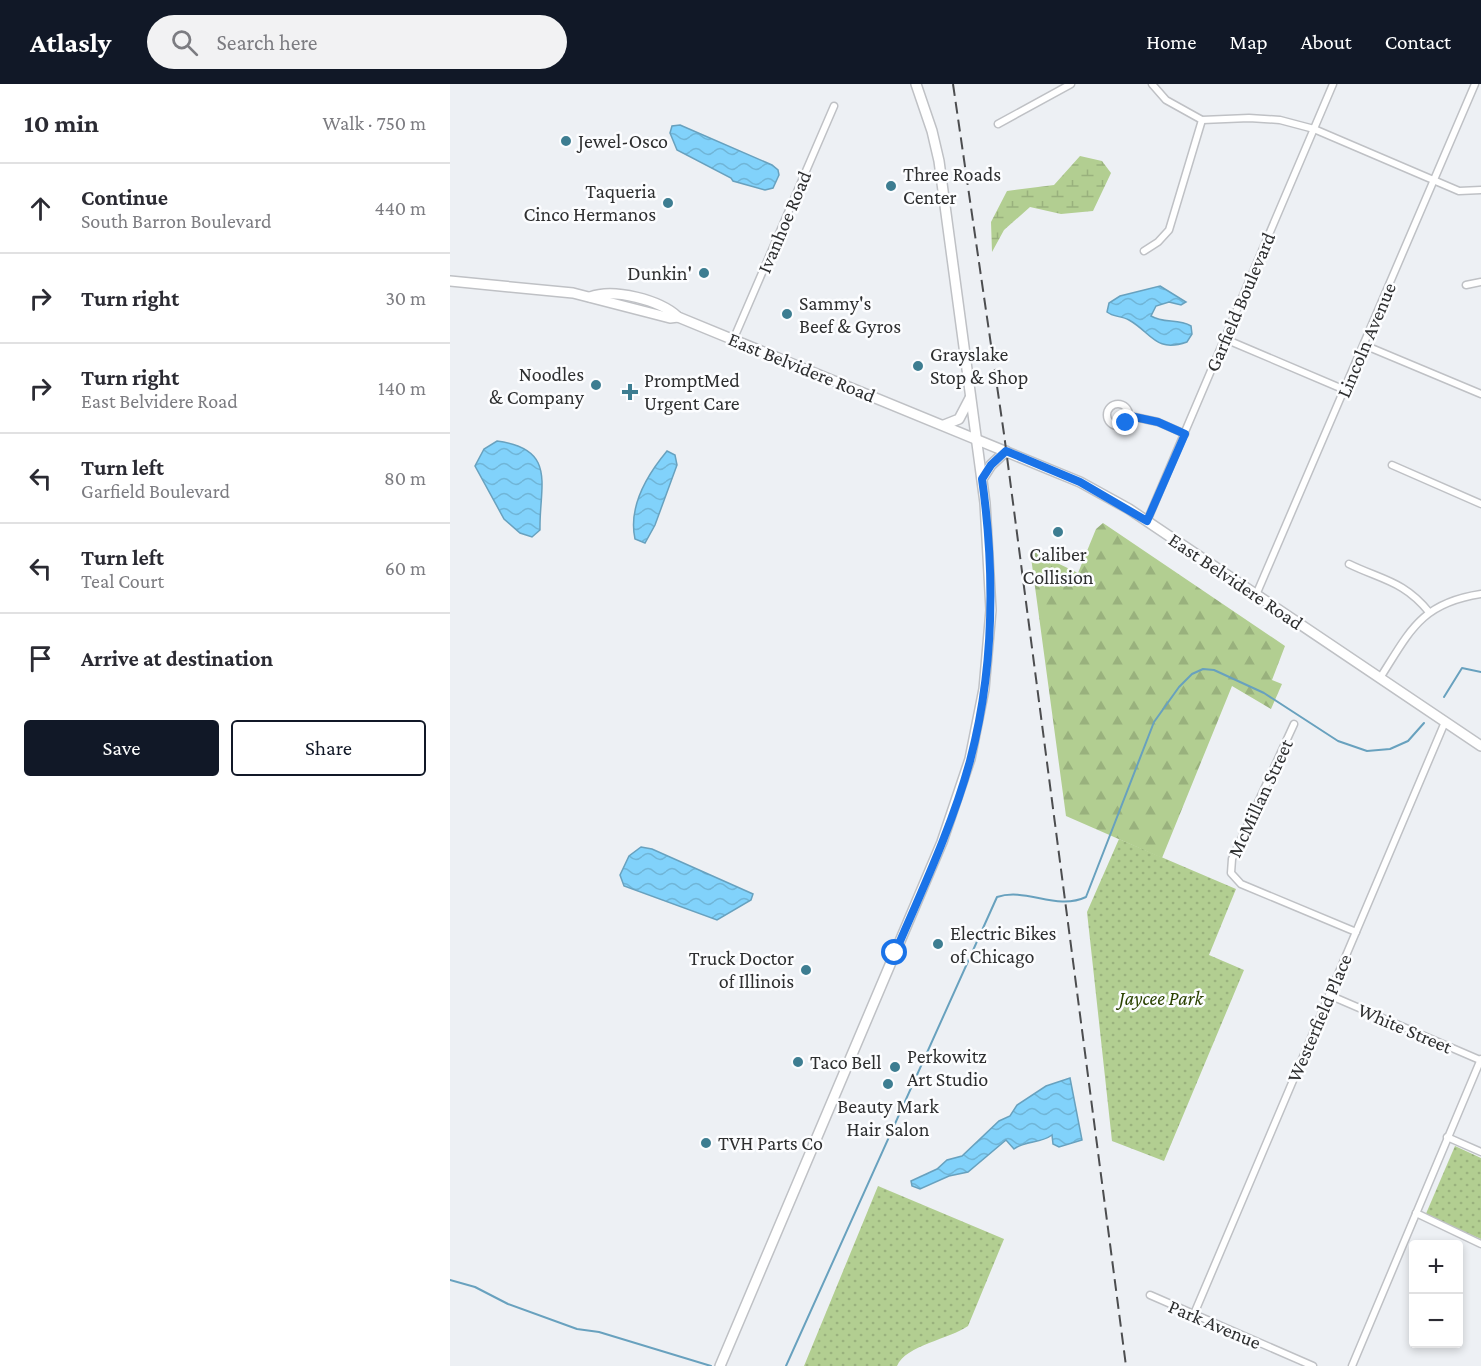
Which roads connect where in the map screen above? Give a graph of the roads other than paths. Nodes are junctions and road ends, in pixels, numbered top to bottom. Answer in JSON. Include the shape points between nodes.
{"nodes":[{"id":1,"x":916,"y":84,"type":"edge"},
{"id":2,"x":1071,"y":84,"type":"edge"},
{"id":3,"x":1152,"y":84,"type":"edge"},
{"id":4,"x":1334,"y":84,"type":"edge"},
{"id":5,"x":1475,"y":84,"type":"edge"},
{"id":6,"x":834,"y":106,"type":"dead end"},
{"id":7,"x":1203,"y":120,"type":"junction"},
{"id":8,"x":998,"y":124,"type":"dead end"},
{"id":9,"x":1314,"y":129,"type":"junction"},
{"id":10,"x":1435,"y":179,"type":"junction"},
{"id":11,"x":1481,"y":190,"type":"edge"},
{"id":12,"x":1144,"y":252,"type":"dead end"},
{"id":13,"x":450,"y":281,"type":"edge"},
{"id":14,"x":1481,"y":282,"type":"edge"},
{"id":15,"x":1466,"y":285,"type":"dead end"},
{"id":16,"x":734,"y":338,"type":"junction"},
{"id":17,"x":1225,"y":339,"type":"junction"},
{"id":18,"x":1364,"y":345,"type":"junction"},
{"id":19,"x":1345,"y":390,"type":"junction"},
{"id":20,"x":1481,"y":393,"type":"edge"},
{"id":21,"x":971,"y":396,"type":"junction"},
{"id":22,"x":1130,"y":416,"type":"dead end"},
{"id":23,"x":943,"y":425,"type":"junction"},
{"id":24,"x":1185,"y":434,"type":"junction"},
{"id":25,"x":976,"y":439,"type":"junction"},
{"id":26,"x":1006,"y":451,"type":"junction"},
{"id":27,"x":1392,"y":465,"type":"dead end"},
{"id":28,"x":982,"y":479,"type":"junction"},
{"id":29,"x":1481,"y":504,"type":"edge"},
{"id":30,"x":1147,"y":521,"type":"junction"},
{"id":31,"x":1349,"y":564,"type":"dead end"},
{"id":32,"x":1481,"y":594,"type":"edge"},
{"id":33,"x":1256,"y":595,"type":"junction"},
{"id":34,"x":1429,"y":612,"type":"junction"},
{"id":35,"x":1380,"y":678,"type":"junction"},
{"id":36,"x":1445,"y":722,"type":"junction"},
{"id":37,"x":1294,"y":724,"type":"dead end"},
{"id":38,"x":1481,"y":747,"type":"edge"},
{"id":39,"x":1356,"y":932,"type":"junction"},
{"id":40,"x":1329,"y":995,"type":"junction"},
{"id":41,"x":1481,"y":1060,"type":"edge"},
{"id":42,"x":1447,"y":1137,"type":"junction"},
{"id":43,"x":1481,"y":1152,"type":"edge"},
{"id":44,"x":1416,"y":1213,"type":"junction"},
{"id":45,"x":1481,"y":1244,"type":"edge"},
{"id":46,"x":1150,"y":1296,"type":"dead end"},
{"id":47,"x":1194,"y":1314,"type":"junction"},
{"id":48,"x":721,"y":1362,"type":"edge"},
{"id":49,"x":1296,"y":1363,"type":"edge"},
{"id":50,"x":1313,"y":1366,"type":"edge"},
{"id":51,"x":1352,"y":1366,"type":"edge"}],
"edges":[{"from":1,"to":21,"type":"main road","via":[[939,161]]},
{"from":2,"to":8,"type":"street"},
{"from":3,"to":7,"type":"street","via":[[1166,100]]},
{"from":4,"to":9,"type":"street","name":"Garfield Boulevard"},
{"from":5,"to":10,"type":"street","name":"Lincoln Avenue"},
{"from":6,"to":16,"type":"street","name":"Ivanhoe Road"},
{"from":7,"to":9,"type":"street","via":[[1280,120]]},
{"from":7,"to":12,"type":"street","via":[[1169,230]]},
{"from":9,"to":10,"type":"street"},
{"from":9,"to":17,"type":"street","name":"Garfield Boulevard"},
{"from":10,"to":11,"type":"street","via":[[1459,191]]},
{"from":10,"to":18,"type":"street","name":"Lincoln Avenue"},
{"from":13,"to":16,"type":"main road","name":"East Belvidere Road","via":[[590,297],[678,317]]},
{"from":14,"to":15,"type":"street"},
{"from":16,"to":23,"type":"main road","name":"East Belvidere Road"},
{"from":17,"to":19,"type":"street"},
{"from":17,"to":24,"type":"street","name":"Garfield Boulevard"},
{"from":18,"to":19,"type":"street","name":"Lincoln Avenue"},
{"from":18,"to":20,"type":"street"},
{"from":19,"to":33,"type":"street","name":"Lincoln Avenue"},
{"from":21,"to":23,"type":"main road","via":[[959,419]]},
{"from":21,"to":25,"type":"main road"},
{"from":22,"to":24,"type":"street","via":[[1158,422]]},
{"from":23,"to":25,"type":"main road","name":"East Belvidere Road"},
{"from":24,"to":30,"type":"street","name":"Garfield Boulevard"},
{"from":25,"to":26,"type":"main road","name":"East Belvidere Road"},
{"from":25,"to":28,"type":"main road"},
{"from":26,"to":28,"type":"main road"},
{"from":26,"to":30,"type":"main road","name":"East Belvidere Road","via":[[1080,482]]},
{"from":27,"to":29,"type":"street"},
{"from":28,"to":48,"type":"main road","via":[[991,610],[984,689],[970,759],[942,842]]},
{"from":30,"to":33,"type":"main road","name":"East Belvidere Road"},
{"from":31,"to":34,"type":"street","via":[[1397,583]]},
{"from":32,"to":34,"type":"street","via":[[1452,600]]},
{"from":33,"to":35,"type":"main road","name":"East Belvidere Road"},
{"from":34,"to":35,"type":"street"},
{"from":35,"to":36,"type":"main road","name":"East Belvidere Road"},
{"from":36,"to":38,"type":"main road","name":"East Belvidere Road"},
{"from":36,"to":39,"type":"street","name":"Westerfield Place"},
{"from":37,"to":39,"type":"street","name":"McMillan Street","via":[[1232,859],[1231,873],[1241,884]]},
{"from":39,"to":40,"type":"street","name":"Westerfield Place"},
{"from":40,"to":41,"type":"street","name":"White Street"},
{"from":40,"to":47,"type":"street","name":"Westerfield Place"},
{"from":41,"to":42,"type":"street"},
{"from":42,"to":43,"type":"street"},
{"from":42,"to":44,"type":"street"},
{"from":44,"to":45,"type":"street"},
{"from":44,"to":51,"type":"street"},
{"from":46,"to":47,"type":"street","name":"Park Avenue"},
{"from":47,"to":49,"type":"street","name":"Park Avenue"},
{"from":49,"to":50,"type":"street","name":"Park Avenue"}]}
